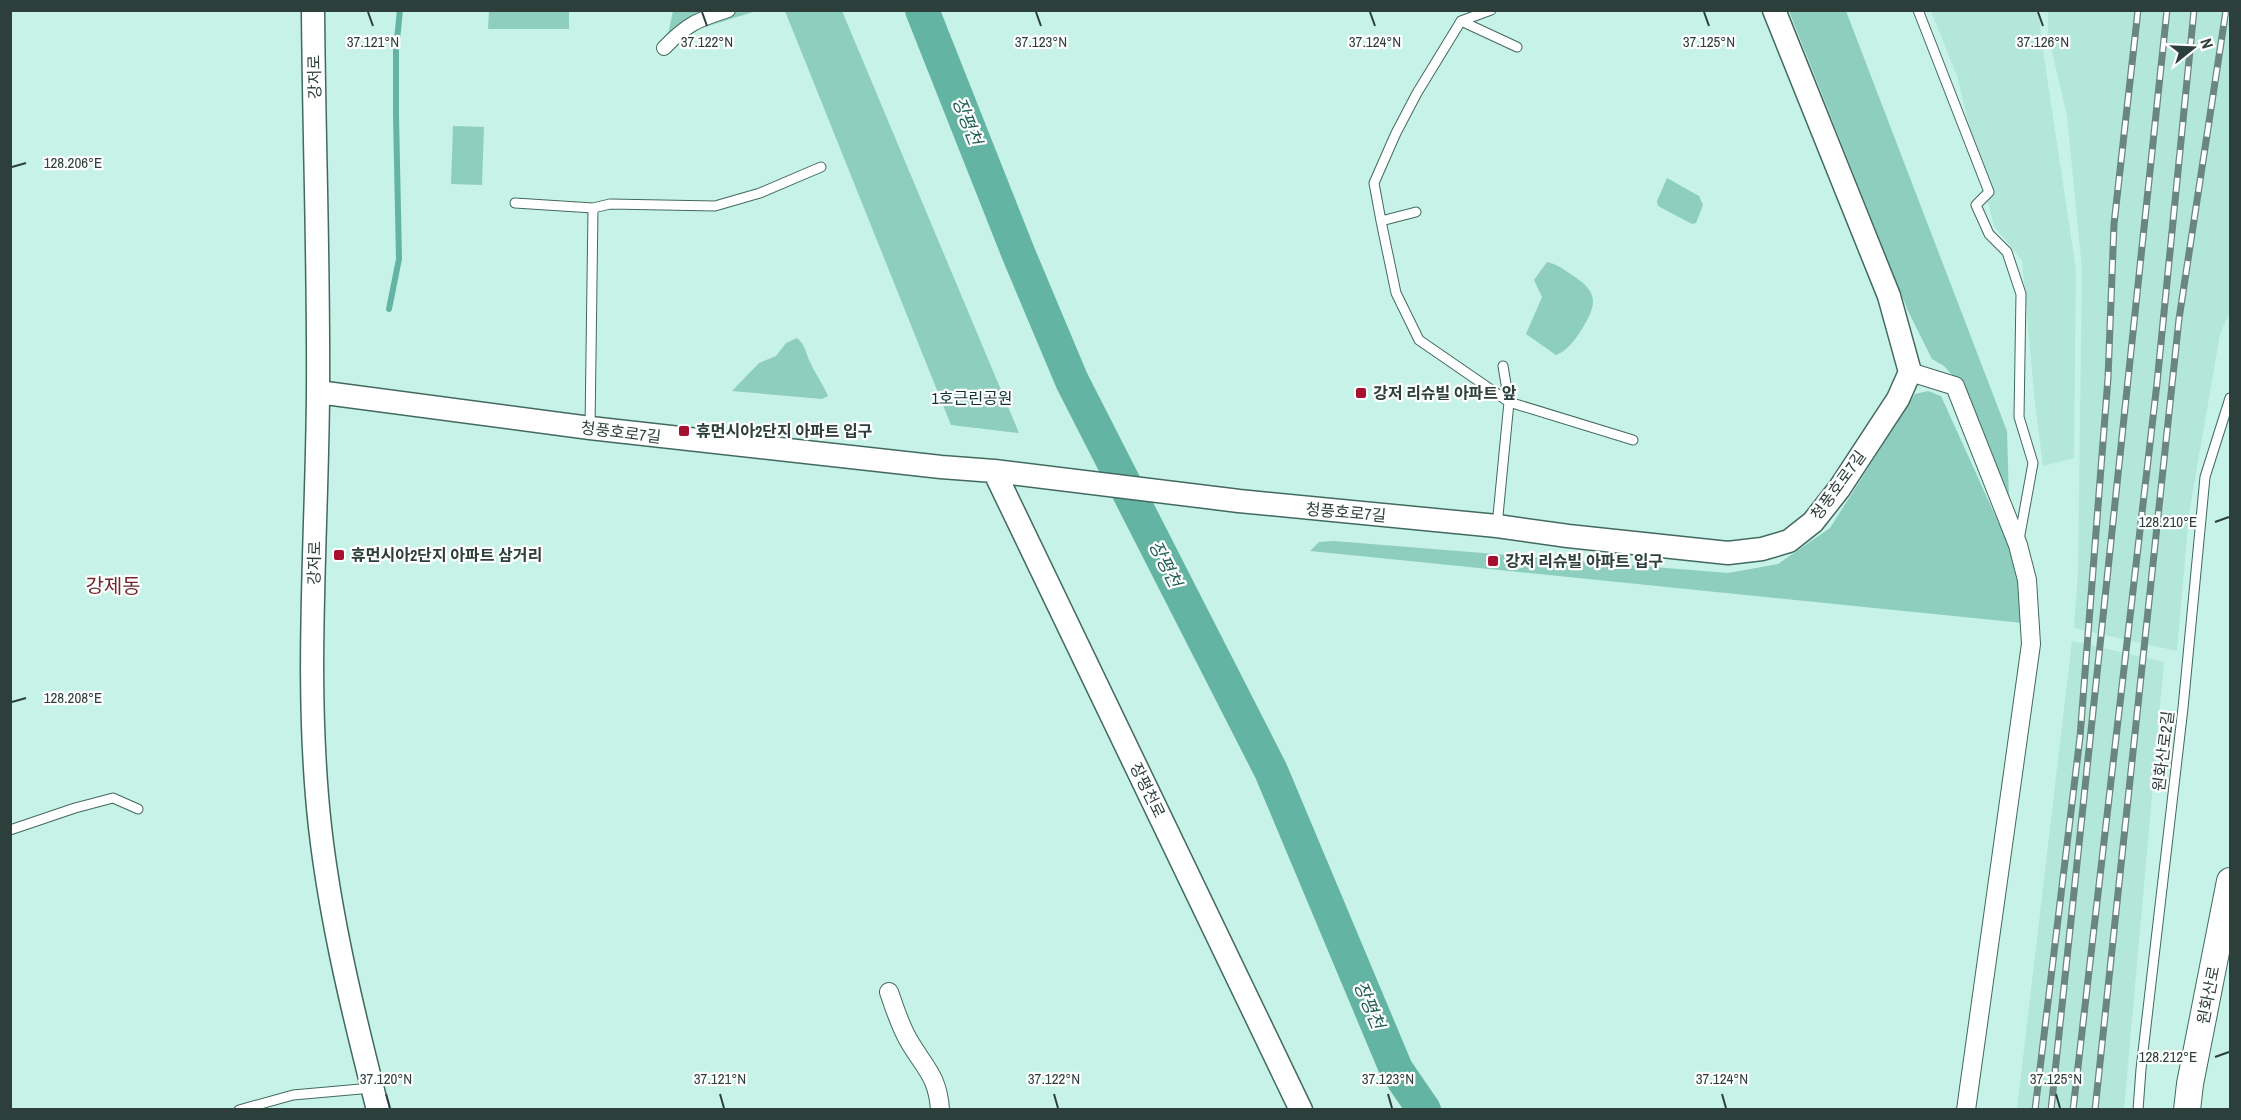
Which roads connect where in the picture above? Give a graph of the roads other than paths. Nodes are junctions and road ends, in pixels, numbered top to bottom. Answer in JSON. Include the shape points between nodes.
{"nodes":[{"id":1,"x":313,"y":10,"type":"edge"},
{"id":2,"x":728,"y":10,"type":"edge"},
{"id":3,"x":1491,"y":10,"type":"edge"},
{"id":4,"x":1774,"y":10,"type":"edge"},
{"id":5,"x":1918,"y":10,"type":"edge"},
{"id":6,"x":1461,"y":21,"type":"junction"},
{"id":7,"x":1517,"y":47,"type":"dead end"},
{"id":8,"x":664,"y":48,"type":"dead end"},
{"id":9,"x":821,"y":167,"type":"dead end"},
{"id":10,"x":515,"y":203,"type":"dead end"},
{"id":11,"x":593,"y":208,"type":"junction"},
{"id":12,"x":1416,"y":212,"type":"dead end"},
{"id":13,"x":1381,"y":220,"type":"junction"},
{"id":14,"x":1503,"y":366,"type":"dead end"},
{"id":15,"x":1910,"y":372,"type":"junction"},
{"id":16,"x":318,"y":392,"type":"junction"},
{"id":17,"x":2230,"y":398,"type":"edge"},
{"id":18,"x":1509,"y":402,"type":"junction"},
{"id":19,"x":590,"y":428,"type":"junction"},
{"id":20,"x":1632,"y":440,"type":"dead end"},
{"id":21,"x":994,"y":471,"type":"junction"},
{"id":22,"x":1497,"y":526,"type":"junction"},
{"id":23,"x":2018,"y":545,"type":"junction"},
{"id":24,"x":138,"y":808,"type":"dead end"},
{"id":25,"x":10,"y":830,"type":"edge"},
{"id":26,"x":2230,"y":881,"type":"edge"},
{"id":27,"x":889,"y":992,"type":"dead end"},
{"id":28,"x":372,"y":1088,"type":"junction"},
{"id":29,"x":239,"y":1110,"type":"edge"},
{"id":30,"x":378,"y":1110,"type":"edge"},
{"id":31,"x":940,"y":1110,"type":"edge"},
{"id":32,"x":1301,"y":1110,"type":"edge"},
{"id":33,"x":1966,"y":1110,"type":"edge"},
{"id":34,"x":2138,"y":1110,"type":"edge"},
{"id":35,"x":2187,"y":1110,"type":"edge"}],
"edges":[{"from":1,"to":16,"type":"street","name":"강저로"},
{"from":2,"to":8,"type":"street","via":[[698,20]]},
{"from":3,"to":6,"type":"lane"},
{"from":4,"to":15,"type":"street","via":[[1889,296]]},
{"from":5,"to":23,"type":"lane","via":[[1989,192],[1976,204],[1989,234],[2007,252],[2020,294],[2019,417],[2033,463]]},
{"from":6,"to":7,"type":"lane"},
{"from":6,"to":13,"type":"lane","via":[[1417,93],[1374,183]]},
{"from":9,"to":11,"type":"lane","via":[[760,193],[715,206],[610,204]]},
{"from":10,"to":11,"type":"lane"},
{"from":11,"to":19,"type":"lane"},
{"from":12,"to":13,"type":"lane"},
{"from":13,"to":18,"type":"lane","via":[[1396,293],[1419,340]]},
{"from":14,"to":18,"type":"lane"},
{"from":15,"to":22,"type":"street","name":"청풍호로7길","via":[[1898,399],[1839,489],[1813,522],[1789,541],[1728,553]]},
{"from":15,"to":23,"type":"street","via":[[1955,386]]},
{"from":16,"to":19,"type":"street","name":"청풍호로7길"},
{"from":16,"to":28,"type":"street","name":"강저로","via":[[312,660],[319,815],[335,925]]},
{"from":17,"to":34,"type":"lane","name":"원화산로2길","via":[[2205,477]]},
{"from":18,"to":20,"type":"lane"},
{"from":18,"to":22,"type":"lane"},
{"from":19,"to":21,"type":"street","name":"청풍호로7길"},
{"from":21,"to":22,"type":"street","name":"청풍호로7길","via":[[1239,501]]},
{"from":21,"to":32,"type":"street","name":"장평천로"},
{"from":23,"to":33,"type":"street","via":[[2027,580],[2031,644]]},
{"from":24,"to":25,"type":"lane","via":[[113,798]]},
{"from":26,"to":35,"type":"main road","name":"원화산로"},
{"from":27,"to":31,"type":"street","via":[[909,1042],[929,1069]]},
{"from":28,"to":29,"type":"lane","via":[[293,1095]]},
{"from":28,"to":30,"type":"street","name":"강저로"}]}
